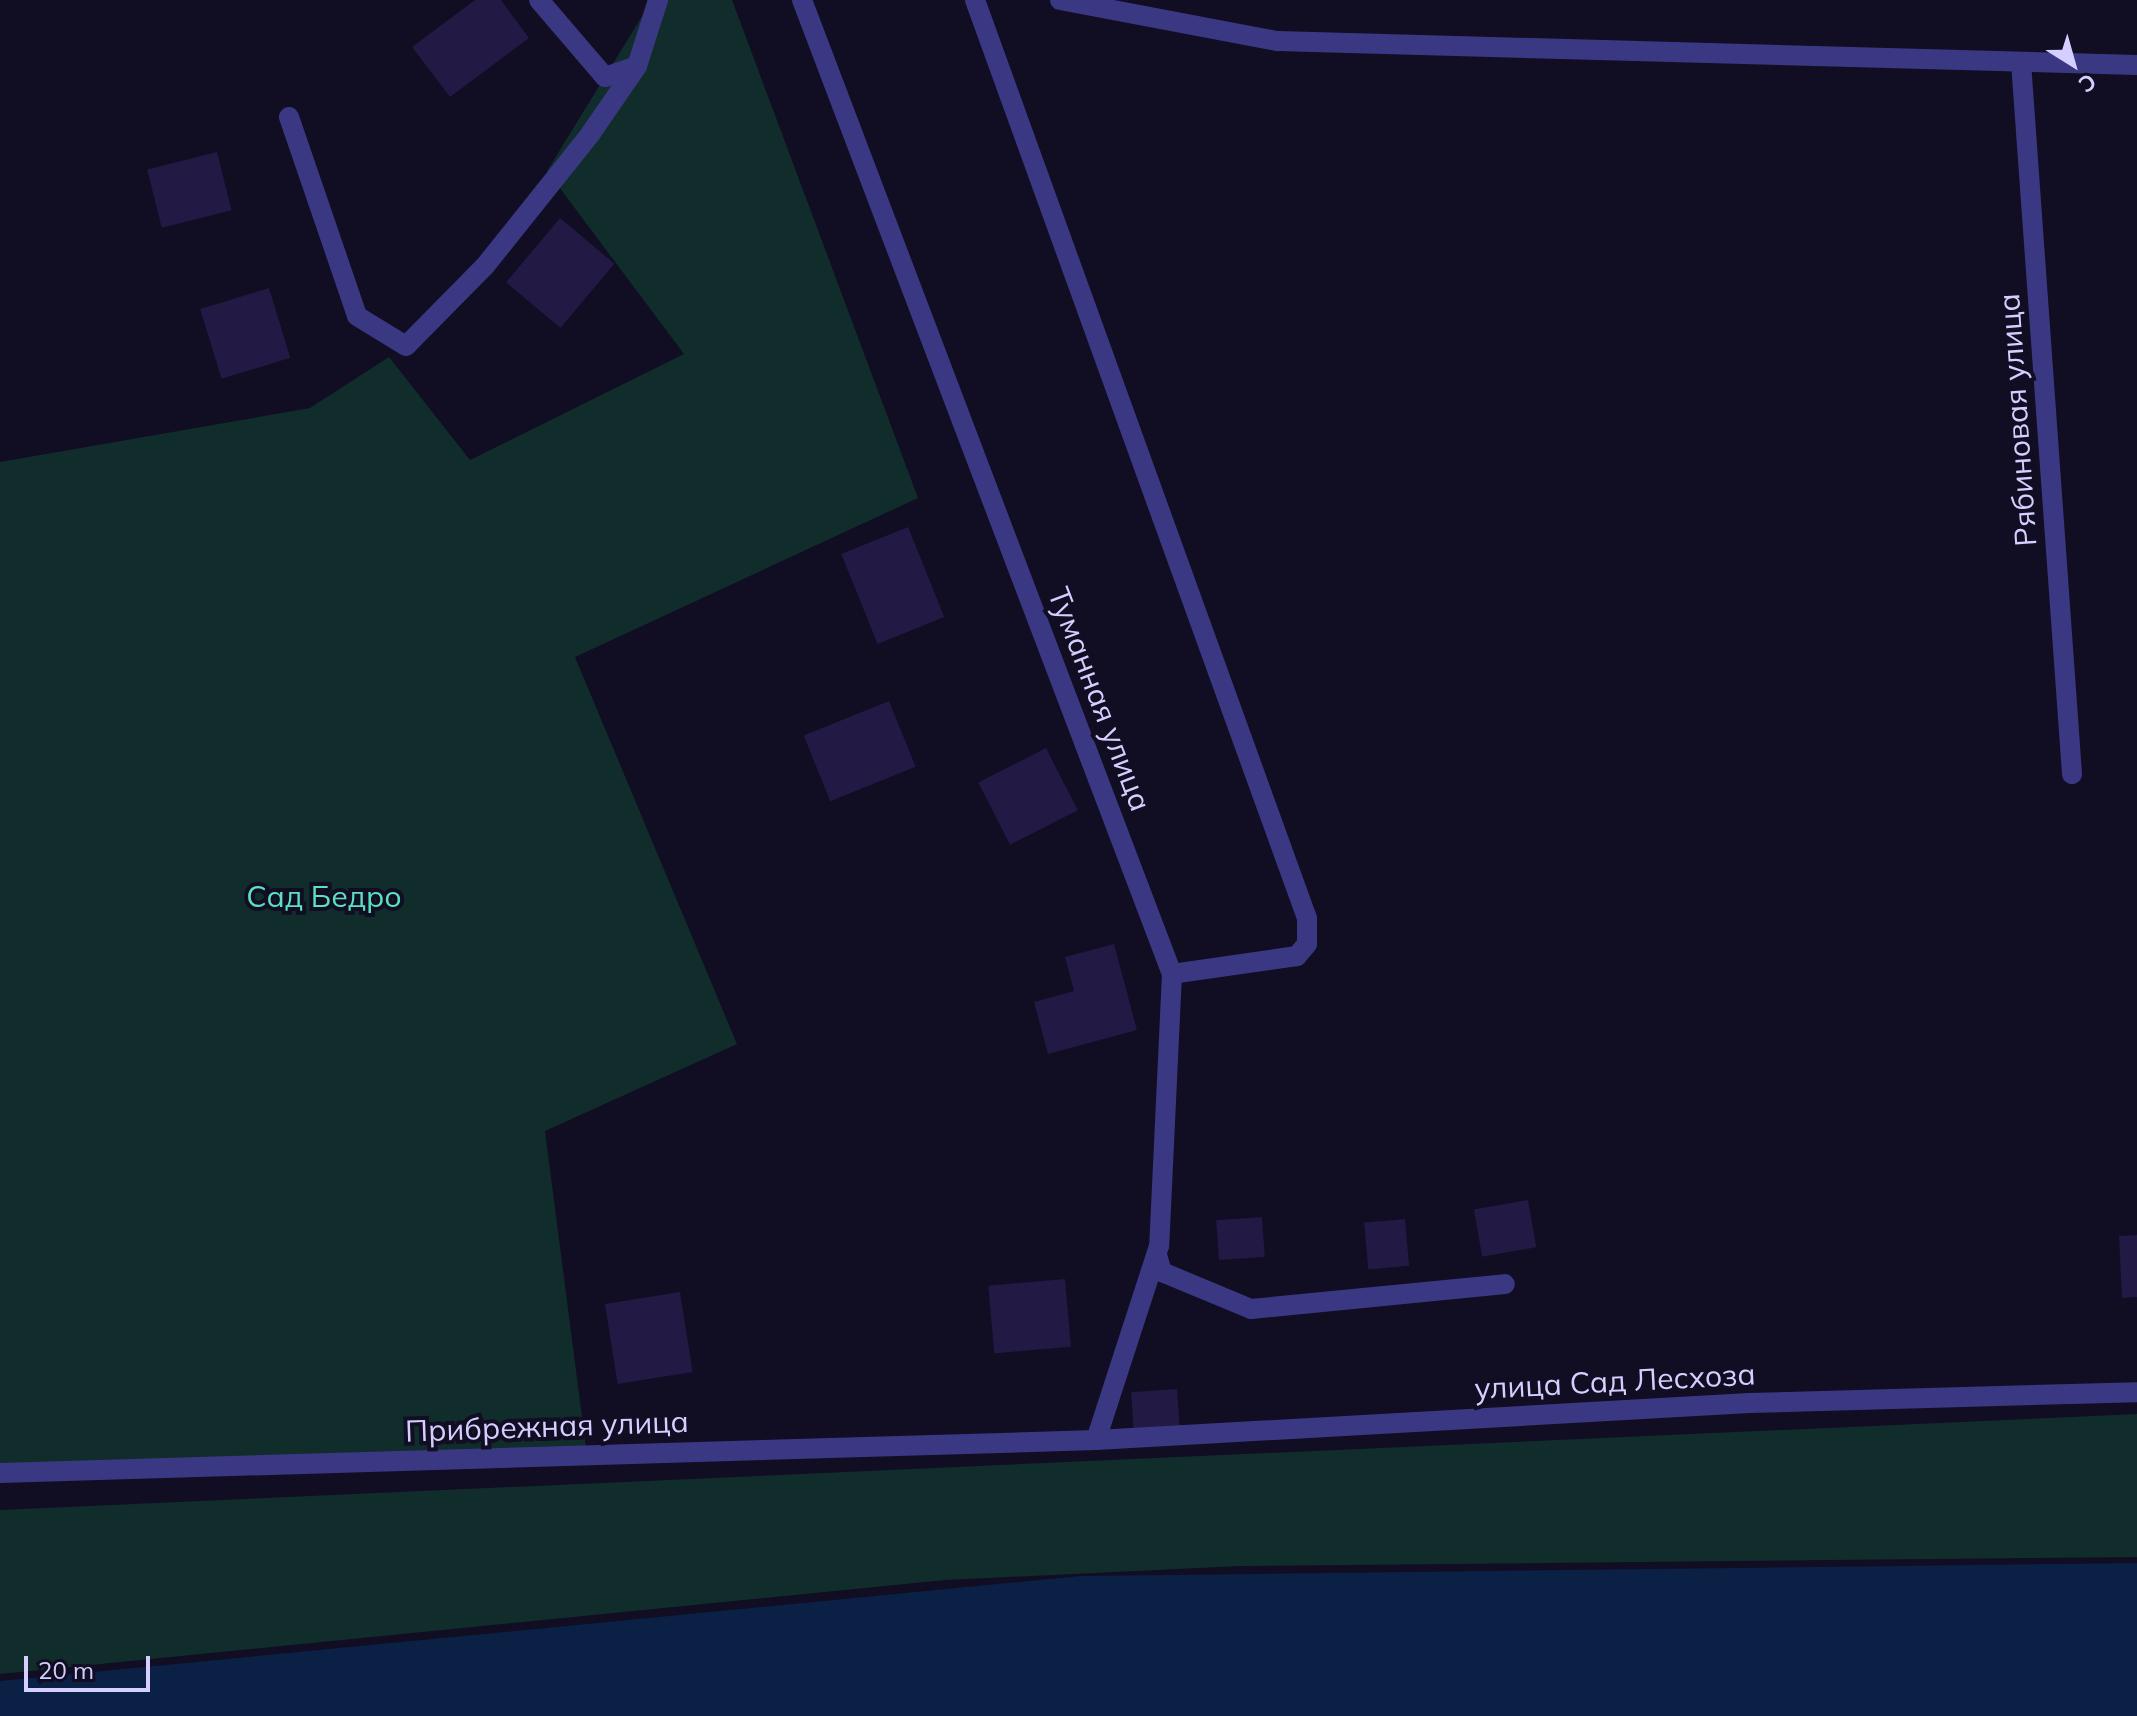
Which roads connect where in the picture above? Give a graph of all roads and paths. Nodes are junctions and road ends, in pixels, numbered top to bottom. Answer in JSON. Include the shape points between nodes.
{"nodes":[{"id":1,"x":539,"y":0,"type":"edge"},
{"id":2,"x":658,"y":0,"type":"edge"},
{"id":3,"x":802,"y":0,"type":"edge"},
{"id":4,"x":975,"y":0,"type":"edge"},
{"id":5,"x":1060,"y":0,"type":"edge"},
{"id":6,"x":2021,"y":62,"type":"junction"},
{"id":7,"x":2137,"y":65,"type":"edge"},
{"id":8,"x":637,"y":66,"type":"junction"},
{"id":9,"x":289,"y":117,"type":"dead end"},
{"id":10,"x":2072,"y":774,"type":"dead end"},
{"id":11,"x":1172,"y":974,"type":"junction"},
{"id":12,"x":1157,"y":1255,"type":"junction"},
{"id":13,"x":1505,"y":1284,"type":"dead end"},
{"id":14,"x":2137,"y":1392,"type":"edge"},
{"id":15,"x":1096,"y":1440,"type":"junction"},
{"id":16,"x":0,"y":1473,"type":"edge"}],
"edges":[{"from":1,"to":8,"type":"street","via":[[605,77]]},
{"from":2,"to":8,"type":"street"},
{"from":3,"to":11,"type":"street","name":"Туманная улица"},
{"from":4,"to":11,"type":"street","via":[[1307,918],[1307,944],[1297,956]]},
{"from":5,"to":6,"type":"street","via":[[1278,41]]},
{"from":6,"to":7,"type":"street"},
{"from":6,"to":10,"type":"street","name":"Рябиновая улица"},
{"from":8,"to":9,"type":"street","via":[[485,266],[406,346],[357,316]]},
{"from":11,"to":12,"type":"street","name":"Туманная улица"},
{"from":12,"to":13,"type":"street","via":[[1162,1272],[1251,1309]]},
{"from":12,"to":15,"type":"street","name":"Туманная улица"},
{"from":14,"to":15,"type":"street","name":"улица Сад Лесхоза","via":[[1749,1403]]},
{"from":15,"to":16,"type":"street","name":"Прибрежная улица"}]}
